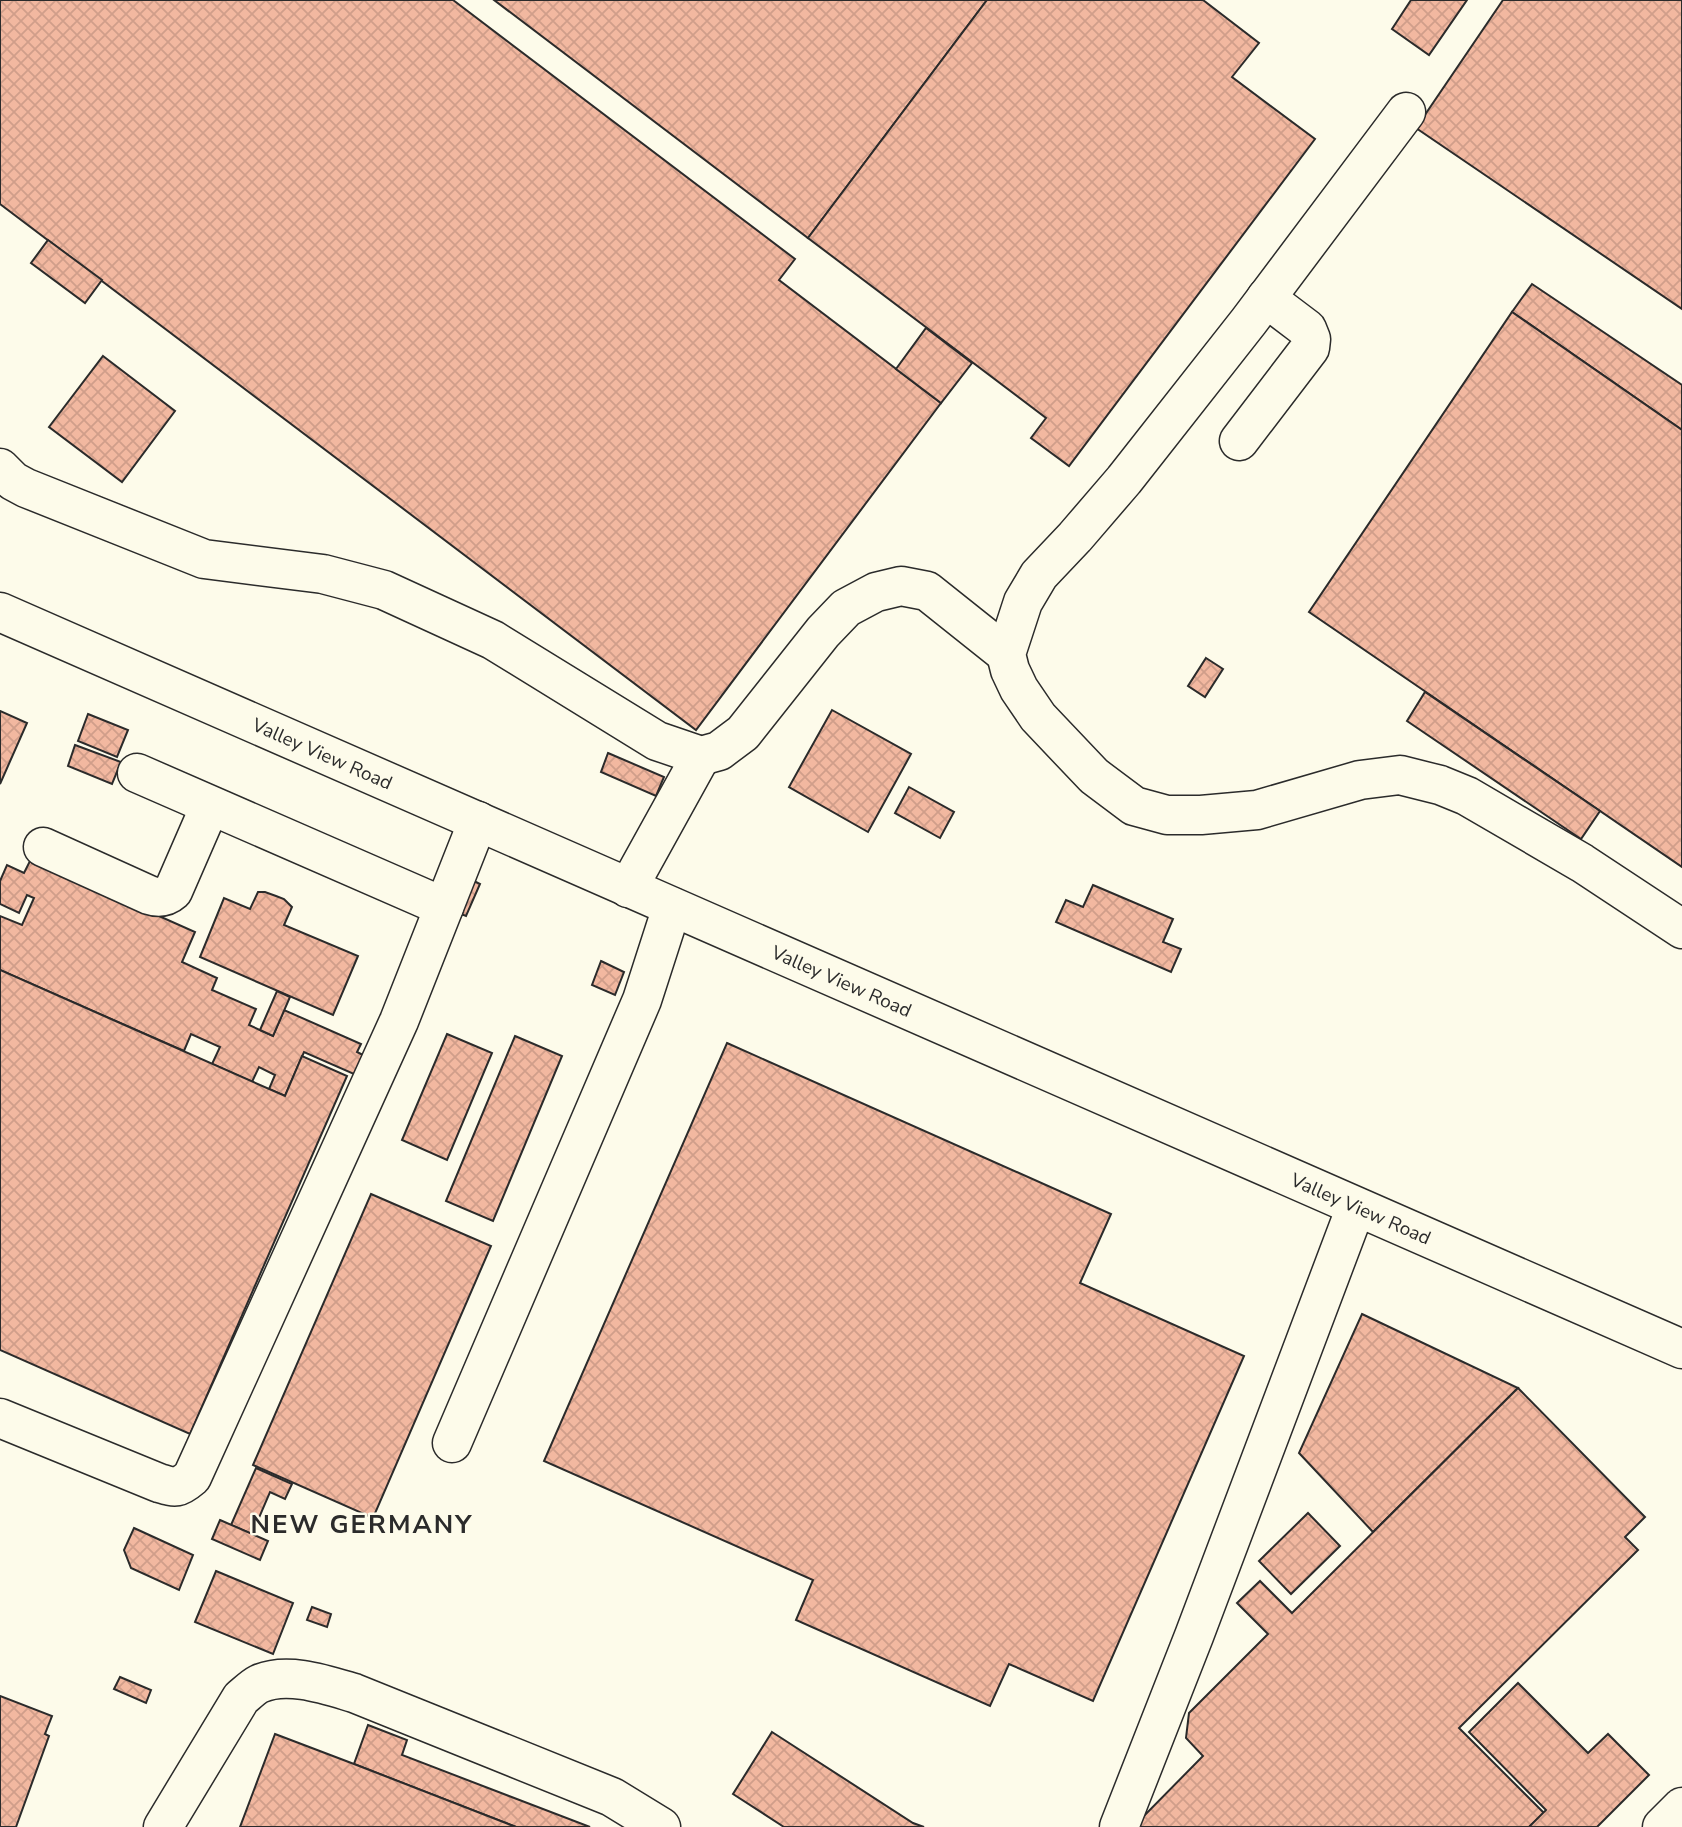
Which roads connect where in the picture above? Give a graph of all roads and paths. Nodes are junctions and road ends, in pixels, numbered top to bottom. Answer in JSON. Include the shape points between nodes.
{"nodes":[{"id":1,"x":1406,"y":112,"type":"dead end"},
{"id":2,"x":1266,"y":298,"type":"junction"},
{"id":3,"x":1239,"y":441,"type":"dead end"},
{"id":4,"x":0,"y":468,"type":"edge"},
{"id":5,"x":0,"y":612,"type":"edge"},
{"id":6,"x":1006,"y":654,"type":"junction"},
{"id":7,"x":701,"y":756,"type":"junction"},
{"id":8,"x":137,"y":773,"type":"dead end"},
{"id":9,"x":211,"y":806,"type":"junction"},
{"id":10,"x":478,"y":821,"type":"junction"},
{"id":11,"x":43,"y":847,"type":"dead end"},
{"id":12,"x":628,"y":888,"type":"junction"},
{"id":13,"x":444,"y":907,"type":"junction"},
{"id":14,"x":672,"y":907,"type":"junction"},
{"id":15,"x":1682,"y":929,"type":"edge"},
{"id":16,"x":1356,"y":1207,"type":"junction"},
{"id":17,"x":1682,"y":1349,"type":"edge"},
{"id":18,"x":0,"y":1418,"type":"edge"},
{"id":19,"x":452,"y":1443,"type":"dead end"},
{"id":20,"x":1682,"y":1807,"type":"edge"},
{"id":21,"x":163,"y":1827,"type":"edge"},
{"id":22,"x":661,"y":1827,"type":"edge"},
{"id":23,"x":1119,"y":1827,"type":"edge"},
{"id":24,"x":1662,"y":1827,"type":"edge"}],
"edges":[{"from":1,"to":2,"type":"street"},
{"from":2,"to":3,"type":"street","via":[[1307,329],[1310,348]]},
{"from":2,"to":6,"type":"street","via":[[1124,480],[1039,575],[1023,602]]},
{"from":4,"to":7,"type":"street","via":[[26,488],[204,559],[323,574],[384,590],[493,640],[657,741]]},
{"from":5,"to":10,"type":"street","name":"Valley View Road"},
{"from":6,"to":7,"type":"street","via":[[927,592],[901,586],[876,592],[846,608],[823,632],[743,733],[719,751]]},
{"from":6,"to":15,"type":"street","via":[[1019,689],[1038,717],[1094,776],[1134,806],[1167,815],[1257,810],[1360,780],[1400,775],[1467,796],[1582,863]]},
{"from":7,"to":12,"type":"street"},
{"from":8,"to":9,"type":"street"},
{"from":9,"to":11,"type":"street","via":[[173,891],[158,898]]},
{"from":9,"to":13,"type":"street"},
{"from":10,"to":12,"type":"street","name":"Valley View Road"},
{"from":10,"to":13,"type":"street"},
{"from":12,"to":14,"type":"street","name":"Valley View Road"},
{"from":13,"to":18,"type":"street","via":[[393,1034],[192,1477],[181,1487],[159,1483]]},
{"from":14,"to":16,"type":"street","name":"Valley View Road"},
{"from":14,"to":19,"type":"street","via":[[642,1000]]},
{"from":16,"to":17,"type":"street","name":"Valley View Road"},
{"from":16,"to":23,"type":"street"},
{"from":20,"to":24,"type":"street"},
{"from":21,"to":22,"type":"street","via":[[241,1698],[259,1684],[297,1679],[355,1693],[612,1797]]}]}
